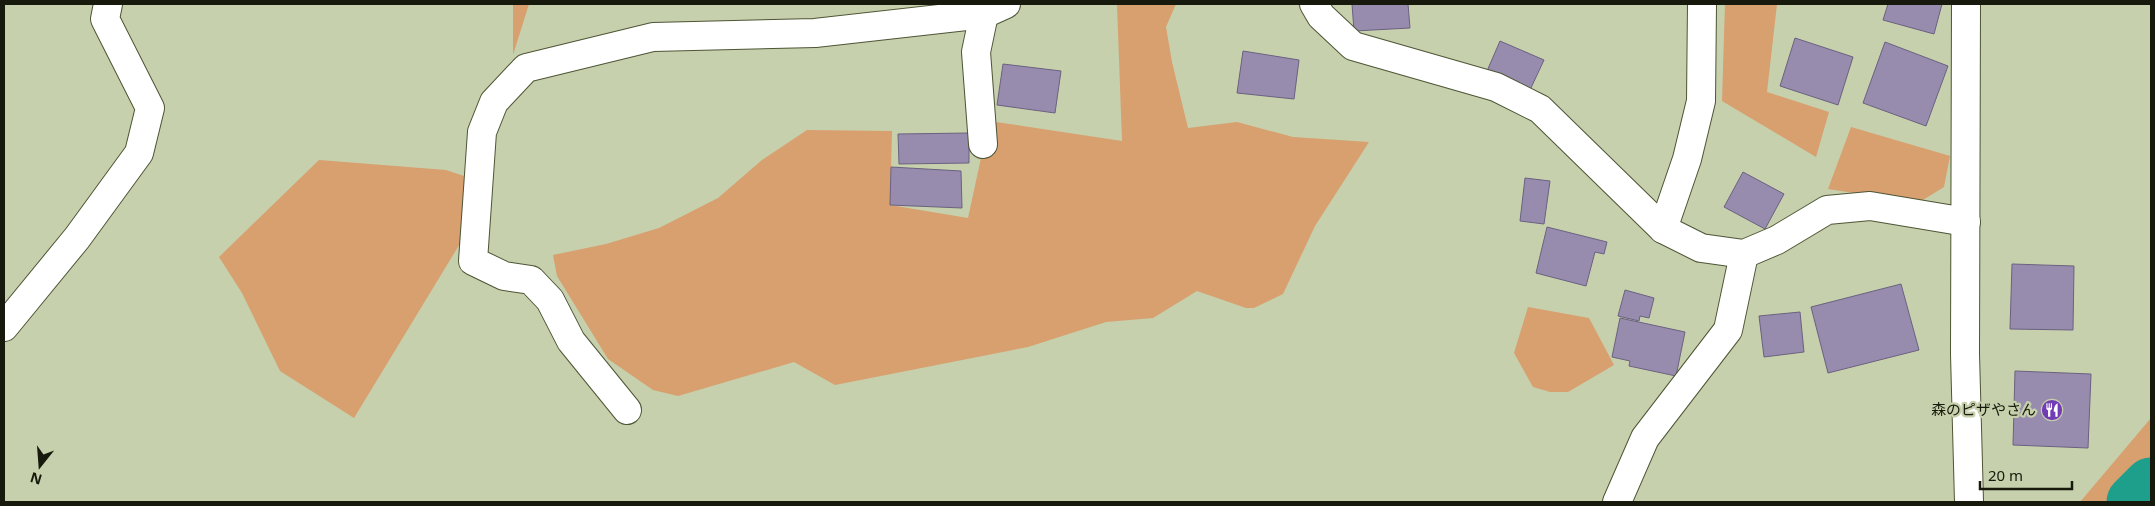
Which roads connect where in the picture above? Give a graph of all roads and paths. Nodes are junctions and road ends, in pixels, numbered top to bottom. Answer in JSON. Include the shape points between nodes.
{"nodes":[{"id":1,"x":108,"y":4,"type":"edge"},
{"id":2,"x":1314,"y":4,"type":"edge"},
{"id":3,"x":1702,"y":4,"type":"edge"},
{"id":4,"x":1966,"y":4,"type":"edge"},
{"id":5,"x":995,"y":9,"type":"edge"},
{"id":6,"x":983,"y":144,"type":"dead end"},
{"id":7,"x":1966,"y":222,"type":"junction"},
{"id":8,"x":1663,"y":229,"type":"junction"},
{"id":9,"x":1744,"y":254,"type":"junction"},
{"id":10,"x":4,"y":327,"type":"edge"},
{"id":11,"x":627,"y":410,"type":"dead end"},
{"id":12,"x":1617,"y":502,"type":"edge"},
{"id":13,"x":1968,"y":502,"type":"edge"}],
"edges":[{"from":1,"to":10,"type":"street","via":[[104,19],[150,108],[139,153],[82,231]]},
{"from":2,"to":8,"type":"street","via":[[1321,16],[1353,46],[1496,87],[1540,109]]},
{"from":3,"to":8,"type":"street","via":[[1701,101]]},
{"from":4,"to":7,"type":"street"},
{"from":5,"to":6,"type":"street","via":[[976,52]]},
{"from":5,"to":11,"type":"street","via":[[815,33],[653,37],[526,68],[494,102],[482,132],[473,261],[504,276],[531,280],[550,300],[571,341]]},
{"from":7,"to":9,"type":"street","via":[[1870,206],[1827,210],[1777,240]]},
{"from":7,"to":13,"type":"street"},
{"from":8,"to":9,"type":"street","via":[[1701,248]]},
{"from":9,"to":12,"type":"street","via":[[1728,330],[1644,438]]}]}
